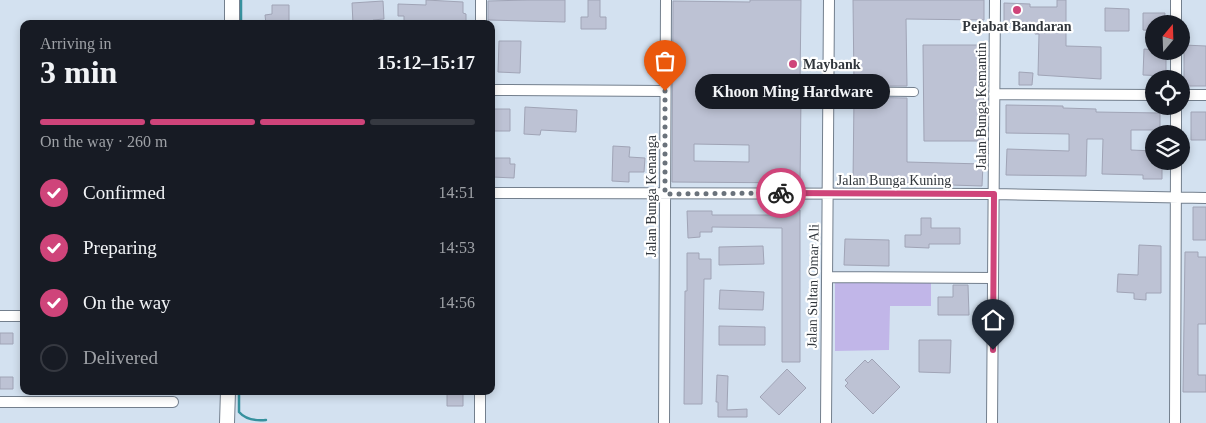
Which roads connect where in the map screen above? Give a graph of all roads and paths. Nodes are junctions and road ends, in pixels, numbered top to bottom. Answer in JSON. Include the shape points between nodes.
{"nodes":[{"id":1,"x":232,"y":0,"type":"edge"},
{"id":2,"x":481,"y":0,"type":"edge"},
{"id":3,"x":666,"y":0,"type":"edge"},
{"id":4,"x":829,"y":0,"type":"edge"},
{"id":5,"x":995,"y":0,"type":"edge"},
{"id":6,"x":1176,"y":0,"type":"edge"},
{"id":7,"x":1176,"y":15,"type":"edge"},
{"id":8,"x":232,"y":20,"type":"edge"},
{"id":9,"x":481,"y":20,"type":"edge"},
{"id":10,"x":495,"y":90,"type":"edge"},
{"id":11,"x":742,"y":90,"type":"dead end"},
{"id":12,"x":665,"y":91,"type":"junction"},
{"id":13,"x":829,"y":92,"type":"junction"},
{"id":14,"x":914,"y":92,"type":"dead end"},
{"id":15,"x":994,"y":94,"type":"junction"},
{"id":16,"x":1145,"y":95,"type":"edge"},
{"id":17,"x":1190,"y":95,"type":"edge"},
{"id":18,"x":1206,"y":95,"type":"edge"},
{"id":19,"x":1176,"y":170,"type":"edge"},
{"id":20,"x":495,"y":193,"type":"edge"},
{"id":21,"x":828,"y":193,"type":"junction"},
{"id":22,"x":665,"y":194,"type":"junction"},
{"id":23,"x":994,"y":194,"type":"junction"},
{"id":24,"x":1177,"y":198,"type":"junction"},
{"id":25,"x":1206,"y":198,"type":"edge"},
{"id":26,"x":828,"y":277,"type":"junction"},
{"id":27,"x":993,"y":278,"type":"junction"},
{"id":28,"x":0,"y":316,"type":"edge"},
{"id":29,"x":20,"y":316,"type":"edge"},
{"id":30,"x":228,"y":395,"type":"edge"},
{"id":31,"x":480,"y":395,"type":"edge"},
{"id":32,"x":0,"y":402,"type":"edge"},
{"id":33,"x":173,"y":402,"type":"dead end"},
{"id":34,"x":227,"y":423,"type":"edge"},
{"id":35,"x":480,"y":423,"type":"edge"},
{"id":36,"x":664,"y":423,"type":"edge"},
{"id":37,"x":826,"y":423,"type":"edge"},
{"id":38,"x":992,"y":423,"type":"edge"},
{"id":39,"x":1176,"y":423,"type":"edge"}],
"edges":[{"from":1,"to":8,"type":"main road"},
{"from":2,"to":9,"type":"street"},
{"from":3,"to":12,"type":"street","name":"Jalan Bunga Kenanga"},
{"from":4,"to":13,"type":"street","name":"Jalan Sultan Omar Ali"},
{"from":5,"to":15,"type":"street","name":"Jalan Bunga Kemantin"},
{"from":6,"to":7,"type":"street"},
{"from":10,"to":12,"type":"street"},
{"from":11,"to":13,"type":"street"},
{"from":12,"to":22,"type":"street","name":"Jalan Bunga Kenanga"},
{"from":13,"to":14,"type":"street"},
{"from":13,"to":21,"type":"street","name":"Jalan Sultan Omar Ali"},
{"from":15,"to":16,"type":"street"},
{"from":15,"to":23,"type":"street","name":"Jalan Bunga Kemantin"},
{"from":17,"to":18,"type":"street"},
{"from":19,"to":24,"type":"street"},
{"from":20,"to":22,"type":"street","name":"Jalan Bunga Kuning"},
{"from":21,"to":22,"type":"street","name":"Jalan Bunga Kuning"},
{"from":21,"to":23,"type":"street","name":"Jalan Bunga Kuning"},
{"from":21,"to":26,"type":"street","name":"Jalan Sultan Omar Ali"},
{"from":22,"to":36,"type":"street","name":"Jalan Bunga Kenanga"},
{"from":23,"to":24,"type":"street","name":"Jalan Bunga Kuning"},
{"from":23,"to":27,"type":"street","name":"Jalan Bunga Kemantin"},
{"from":24,"to":25,"type":"street","name":"Jalan Bunga Kuning"},
{"from":24,"to":39,"type":"street"},
{"from":26,"to":27,"type":"street"},
{"from":26,"to":37,"type":"street","name":"Jalan Sultan Omar Ali"},
{"from":27,"to":38,"type":"street","name":"Jalan Bunga Kemantin"},
{"from":28,"to":29,"type":"street"},
{"from":30,"to":34,"type":"main road"},
{"from":31,"to":35,"type":"street"},
{"from":32,"to":33,"type":"street"}]}
